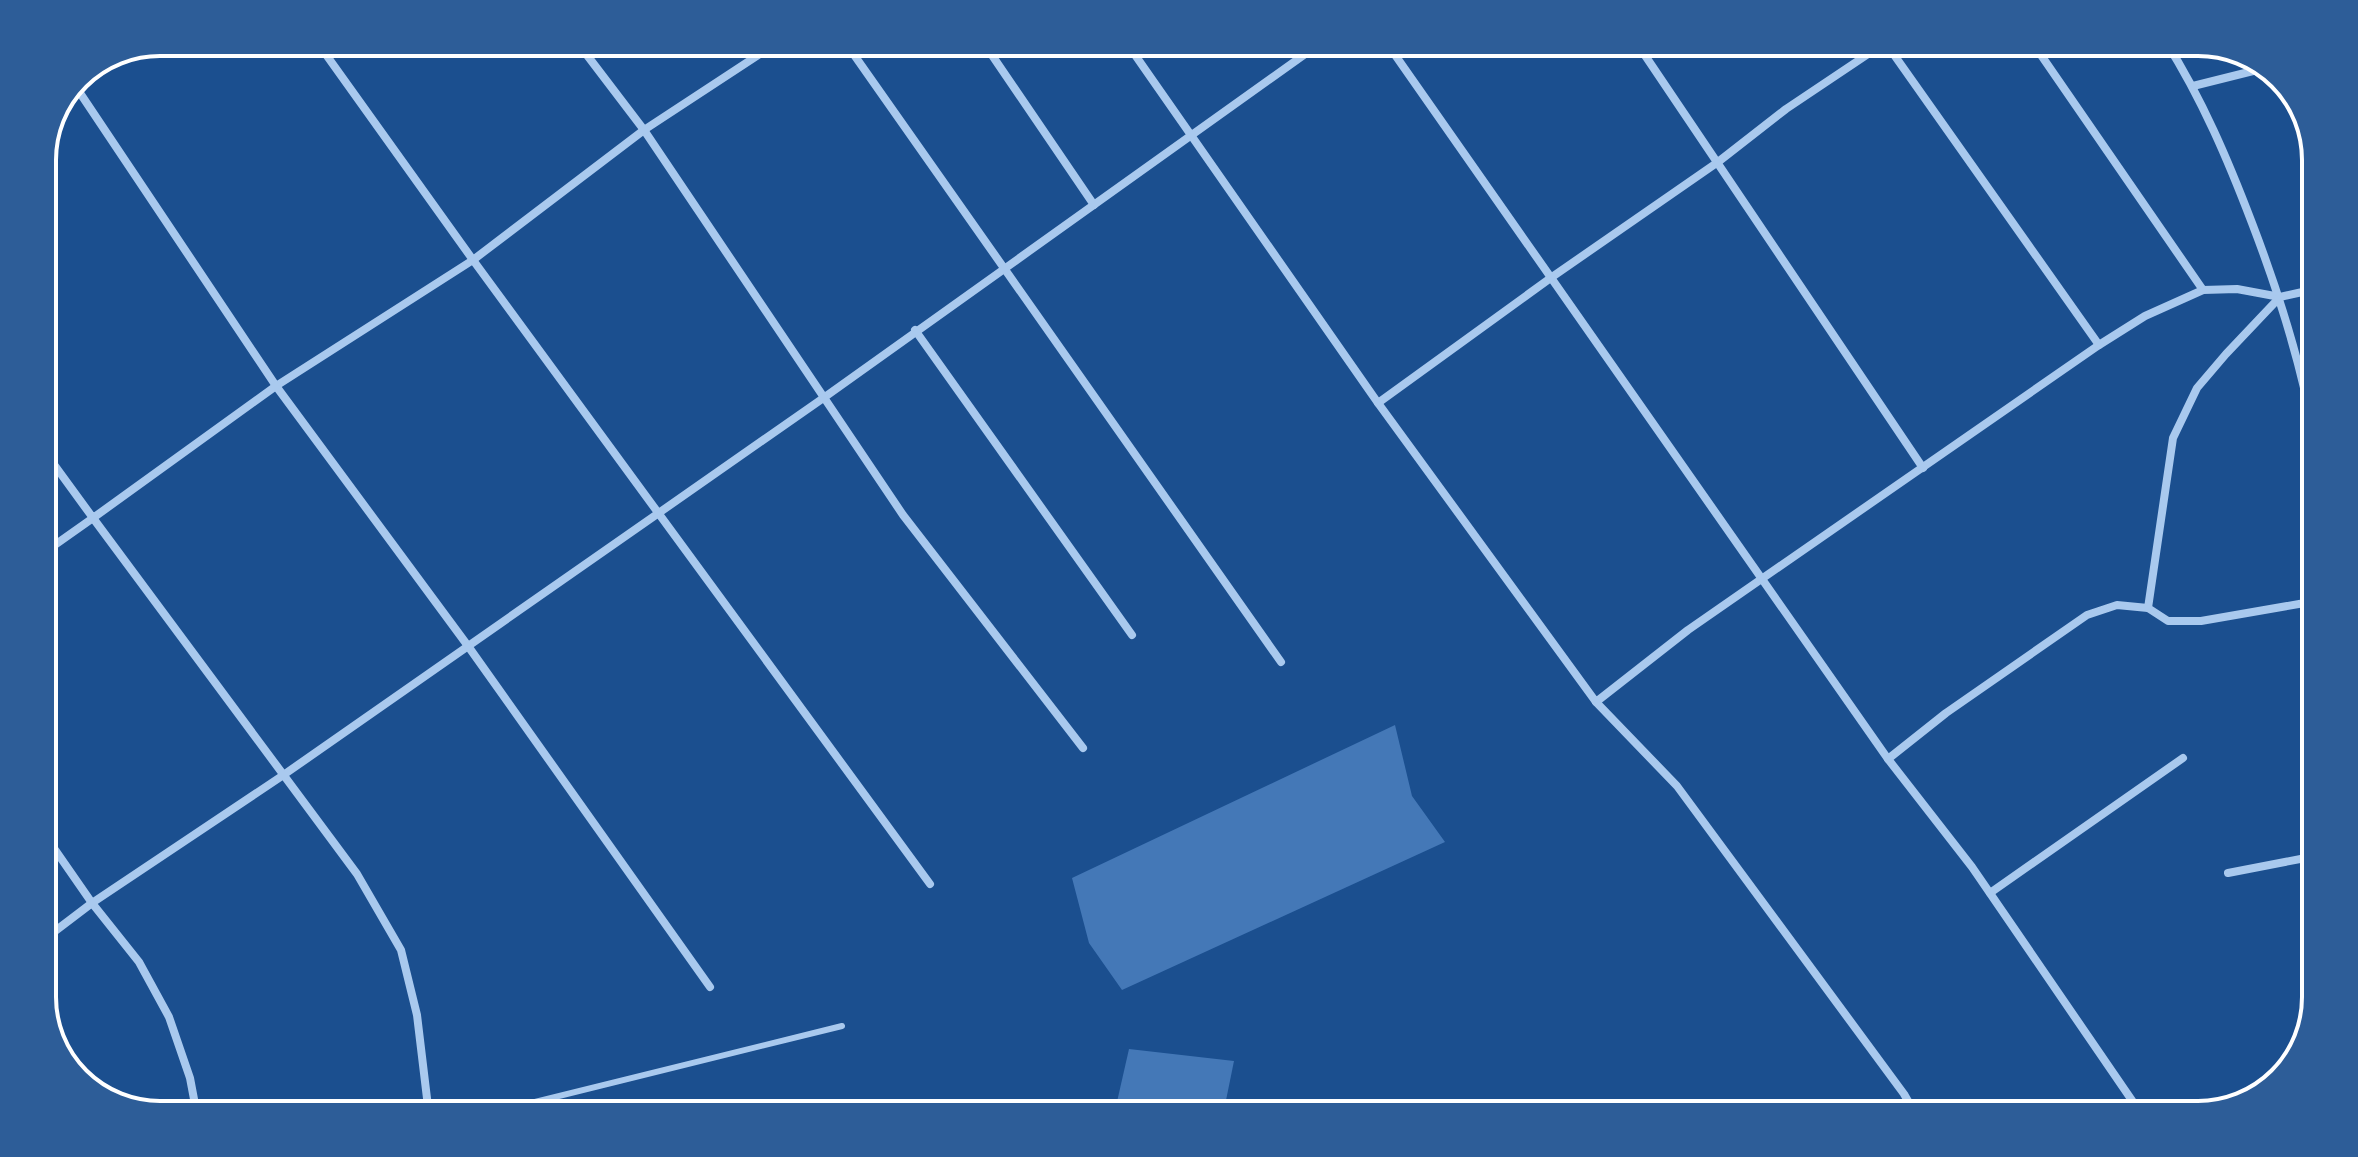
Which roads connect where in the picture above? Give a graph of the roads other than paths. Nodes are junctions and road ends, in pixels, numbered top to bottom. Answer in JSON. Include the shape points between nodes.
{"nodes":[{"id":1,"x":325,"y":56,"type":"edge"},
{"id":2,"x":588,"y":56,"type":"edge"},
{"id":3,"x":757,"y":56,"type":"edge"},
{"id":4,"x":855,"y":56,"type":"edge"},
{"id":5,"x":993,"y":56,"type":"edge"},
{"id":6,"x":1136,"y":56,"type":"edge"},
{"id":7,"x":1302,"y":56,"type":"edge"},
{"id":8,"x":1396,"y":56,"type":"edge"},
{"id":9,"x":1646,"y":56,"type":"edge"},
{"id":10,"x":1865,"y":56,"type":"edge"},
{"id":11,"x":1896,"y":56,"type":"edge"},
{"id":12,"x":2042,"y":56,"type":"edge"},
{"id":13,"x":2175,"y":56,"type":"edge"},
{"id":14,"x":2252,"y":71,"type":"edge"},
{"id":15,"x":2193,"y":86,"type":"junction"},
{"id":16,"x":81,"y":94,"type":"edge"},
{"id":17,"x":644,"y":130,"type":"junction"},
{"id":18,"x":1191,"y":135,"type":"junction"},
{"id":19,"x":1718,"y":162,"type":"junction"},
{"id":20,"x":1094,"y":205,"type":"junction"},
{"id":21,"x":473,"y":260,"type":"junction"},
{"id":22,"x":1004,"y":269,"type":"junction"},
{"id":23,"x":1552,"y":277,"type":"junction"},
{"id":24,"x":2203,"y":290,"type":"junction"},
{"id":25,"x":2302,"y":292,"type":"edge"},
{"id":26,"x":2280,"y":297,"type":"junction"},
{"id":27,"x":915,"y":330,"type":"junction"},
{"id":28,"x":2099,"y":345,"type":"junction"},
{"id":29,"x":2302,"y":370,"type":"edge"},
{"id":30,"x":276,"y":386,"type":"junction"},
{"id":31,"x":822,"y":399,"type":"junction"},
{"id":32,"x":1378,"y":403,"type":"junction"},
{"id":33,"x":56,"y":467,"type":"edge"},
{"id":34,"x":1923,"y":468,"type":"junction"},
{"id":35,"x":659,"y":513,"type":"junction"},
{"id":36,"x":93,"y":518,"type":"junction"},
{"id":37,"x":56,"y":544,"type":"edge"},
{"id":38,"x":1762,"y":579,"type":"junction"},
{"id":39,"x":2302,"y":603,"type":"edge"},
{"id":40,"x":2148,"y":608,"type":"junction"},
{"id":41,"x":1132,"y":635,"type":"dead end"},
{"id":42,"x":468,"y":646,"type":"junction"},
{"id":43,"x":1281,"y":662,"type":"dead end"},
{"id":44,"x":1596,"y":702,"type":"junction"},
{"id":45,"x":1083,"y":748,"type":"dead end"},
{"id":46,"x":2183,"y":758,"type":"dead end"},
{"id":47,"x":1888,"y":759,"type":"junction"},
{"id":48,"x":282,"y":776,"type":"junction"},
{"id":49,"x":56,"y":851,"type":"edge"},
{"id":50,"x":2302,"y":859,"type":"edge"},
{"id":51,"x":2228,"y":873,"type":"dead end"},
{"id":52,"x":930,"y":884,"type":"dead end"},
{"id":53,"x":1990,"y":893,"type":"junction"},
{"id":54,"x":92,"y":903,"type":"junction"},
{"id":55,"x":56,"y":930,"type":"edge"},
{"id":56,"x":710,"y":987,"type":"dead end"},
{"id":57,"x":842,"y":1026,"type":"dead end"},
{"id":58,"x":194,"y":1101,"type":"edge"},
{"id":59,"x":427,"y":1101,"type":"edge"},
{"id":60,"x":539,"y":1101,"type":"edge"},
{"id":61,"x":1908,"y":1101,"type":"edge"},
{"id":62,"x":2132,"y":1101,"type":"edge"}],
"edges":[{"from":1,"to":21,"type":"street"},
{"from":2,"to":17,"type":"street"},
{"from":3,"to":17,"type":"street"},
{"from":4,"to":22,"type":"street"},
{"from":5,"to":20,"type":"street"},
{"from":6,"to":18,"type":"street"},
{"from":7,"to":18,"type":"street"},
{"from":8,"to":23,"type":"street"},
{"from":9,"to":19,"type":"street"},
{"from":10,"to":19,"type":"street"},
{"from":11,"to":28,"type":"street"},
{"from":12,"to":24,"type":"street"},
{"from":13,"to":15,"type":"street"},
{"from":14,"to":15,"type":"street"},
{"from":15,"to":26,"type":"street"},
{"from":16,"to":30,"type":"street"},
{"from":17,"to":21,"type":"street"},
{"from":17,"to":31,"type":"street"},
{"from":18,"to":20,"type":"street"},
{"from":18,"to":32,"type":"street"},
{"from":19,"to":23,"type":"street"},
{"from":19,"to":34,"type":"street"},
{"from":20,"to":22,"type":"street"},
{"from":21,"to":30,"type":"street"},
{"from":21,"to":35,"type":"street"},
{"from":22,"to":27,"type":"street"},
{"from":22,"to":43,"type":"street"},
{"from":23,"to":32,"type":"street"},
{"from":23,"to":38,"type":"street"},
{"from":24,"to":26,"type":"street","via":[[2237,289]]},
{"from":24,"to":28,"type":"street","via":[[2145,316]]},
{"from":25,"to":26,"type":"street"},
{"from":26,"to":29,"type":"street"},
{"from":26,"to":40,"type":"street","via":[[2197,388],[2173,438]]},
{"from":27,"to":31,"type":"street"},
{"from":27,"to":41,"type":"street"},
{"from":28,"to":34,"type":"street"},
{"from":30,"to":36,"type":"street"},
{"from":30,"to":42,"type":"street"},
{"from":31,"to":35,"type":"street"},
{"from":31,"to":45,"type":"street","via":[[903,515]]},
{"from":32,"to":44,"type":"street"},
{"from":33,"to":36,"type":"street"},
{"from":34,"to":38,"type":"street"},
{"from":35,"to":42,"type":"street"},
{"from":35,"to":52,"type":"street"},
{"from":36,"to":37,"type":"street"},
{"from":36,"to":48,"type":"street"},
{"from":38,"to":44,"type":"street"},
{"from":38,"to":47,"type":"street"},
{"from":39,"to":40,"type":"street","via":[[2201,621],[2168,621]]},
{"from":40,"to":47,"type":"street","via":[[2117,605],[2087,615]]},
{"from":42,"to":48,"type":"street"},
{"from":42,"to":56,"type":"street"},
{"from":44,"to":61,"type":"street","via":[[1677,786]]},
{"from":46,"to":53,"type":"street"},
{"from":47,"to":53,"type":"street"},
{"from":48,"to":54,"type":"street"},
{"from":48,"to":59,"type":"street","via":[[357,874],[401,950],[417,1015]]},
{"from":49,"to":54,"type":"street"},
{"from":50,"to":51,"type":"street"},
{"from":53,"to":62,"type":"street"},
{"from":54,"to":55,"type":"street"},
{"from":54,"to":58,"type":"street","via":[[139,962],[169,1017]]},
{"from":57,"to":60,"type":"lane"}]}
